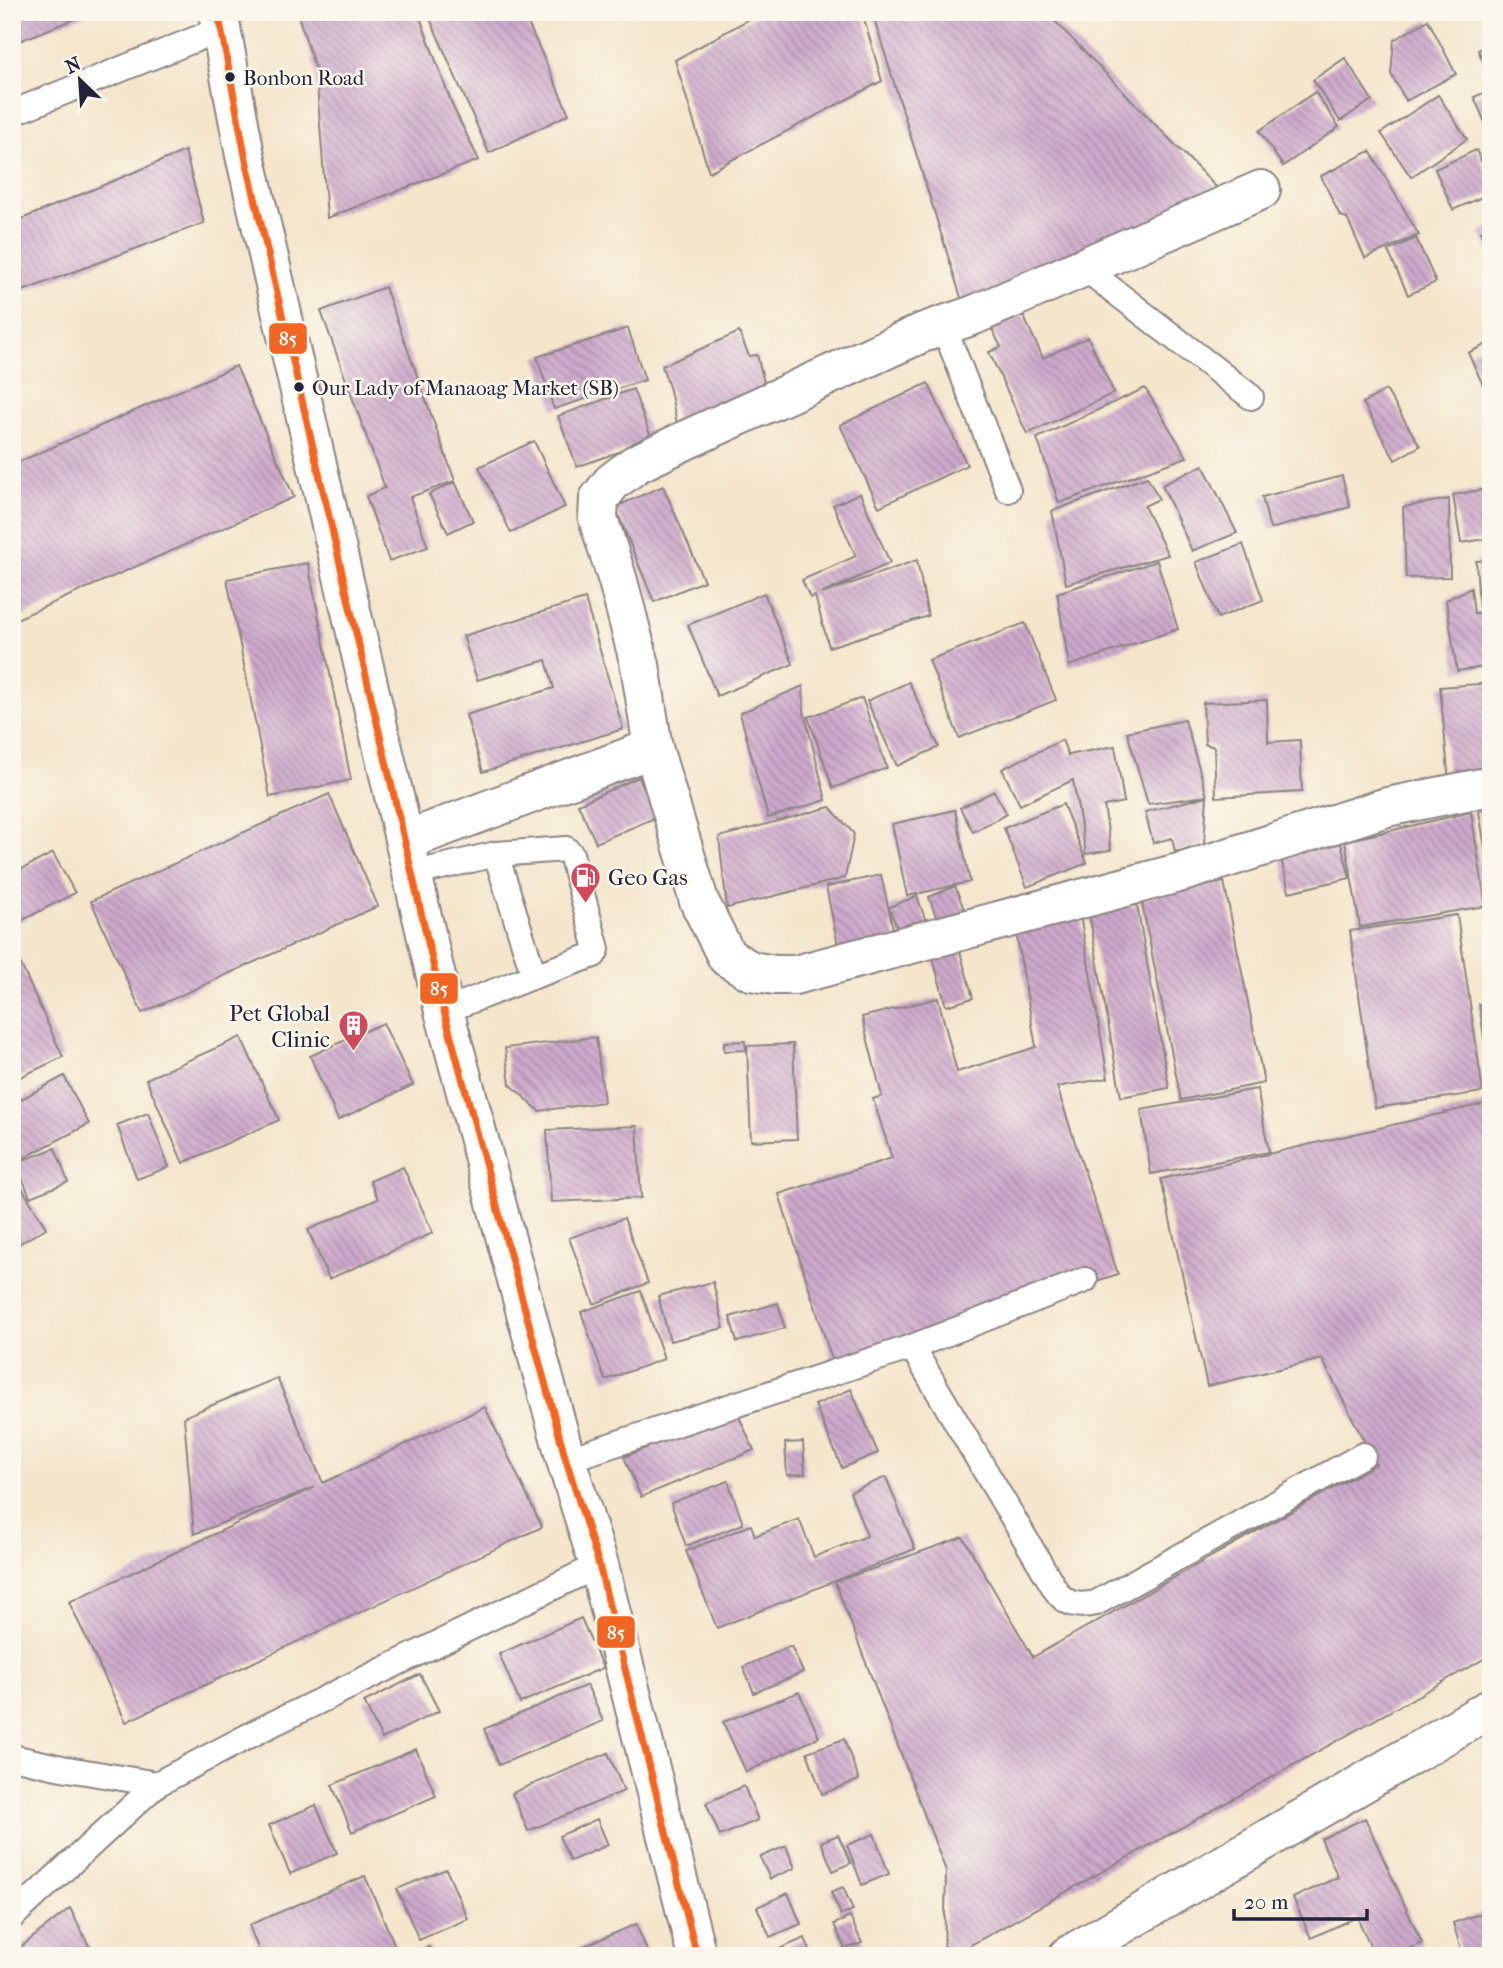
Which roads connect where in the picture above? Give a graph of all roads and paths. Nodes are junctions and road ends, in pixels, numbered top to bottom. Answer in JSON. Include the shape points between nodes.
{"nodes":[{"id":1,"x":220,"y":21,"type":"edge"},
{"id":2,"x":12,"y":113,"type":"edge"},
{"id":3,"x":1261,"y":190,"type":"dead end"},
{"id":4,"x":1083,"y":268,"type":"junction"},
{"id":5,"x":943,"y":326,"type":"junction"},
{"id":6,"x":1251,"y":397,"type":"dead end"},
{"id":7,"x":1008,"y":490,"type":"dead end"},
{"id":8,"x":653,"y":748,"type":"junction"},
{"id":9,"x":1491,"y":786,"type":"edge"},
{"id":10,"x":496,"y":854,"type":"junction"},
{"id":11,"x":408,"y":858,"type":"junction"},
{"id":12,"x":534,"y":976,"type":"junction"},
{"id":13,"x":443,"y":1011,"type":"junction"},
{"id":14,"x":1085,"y":1280,"type":"dead end"},
{"id":15,"x":912,"y":1346,"type":"junction"},
{"id":16,"x":1363,"y":1455,"type":"dead end"},
{"id":17,"x":566,"y":1460,"type":"junction"},
{"id":18,"x":599,"y":1565,"type":"junction"},
{"id":19,"x":1491,"y":1707,"type":"edge"},
{"id":20,"x":12,"y":1757,"type":"edge"},
{"id":21,"x":157,"y":1784,"type":"junction"},
{"id":22,"x":12,"y":1917,"type":"edge"},
{"id":23,"x":697,"y":1956,"type":"edge"},
{"id":24,"x":1068,"y":1956,"type":"edge"}],
"edges":[{"from":1,"to":2,"type":"lane"},
{"from":1,"to":11,"type":"street","via":[[245,155]]},
{"from":3,"to":4,"type":"street"},
{"from":4,"to":5,"type":"street"},
{"from":4,"to":6,"type":"lane"},
{"from":5,"to":7,"type":"lane"},
{"from":5,"to":8,"type":"street","via":[[636,464],[599,499],[598,518],[640,665]]},
{"from":8,"to":9,"type":"street","via":[[712,930],[727,957],[751,971],[775,975],[817,970],[1186,871],[1387,807]]},
{"from":8,"to":11,"type":"street"},
{"from":10,"to":11,"type":"lane"},
{"from":10,"to":12,"type":"lane"},
{"from":10,"to":12,"type":"lane","via":[[566,849],[571,854],[597,949],[594,955]]},
{"from":11,"to":13,"type":"street"},
{"from":12,"to":13,"type":"lane"},
{"from":13,"to":17,"type":"street"},
{"from":14,"to":15,"type":"lane"},
{"from":15,"to":16,"type":"lane","via":[[1061,1599],[1074,1605],[1096,1603]]},
{"from":15,"to":17,"type":"lane"},
{"from":17,"to":18,"type":"street"},
{"from":18,"to":21,"type":"lane"},
{"from":18,"to":23,"type":"street"},
{"from":19,"to":24,"type":"street"},
{"from":20,"to":21,"type":"lane"},
{"from":21,"to":22,"type":"lane"}]}
